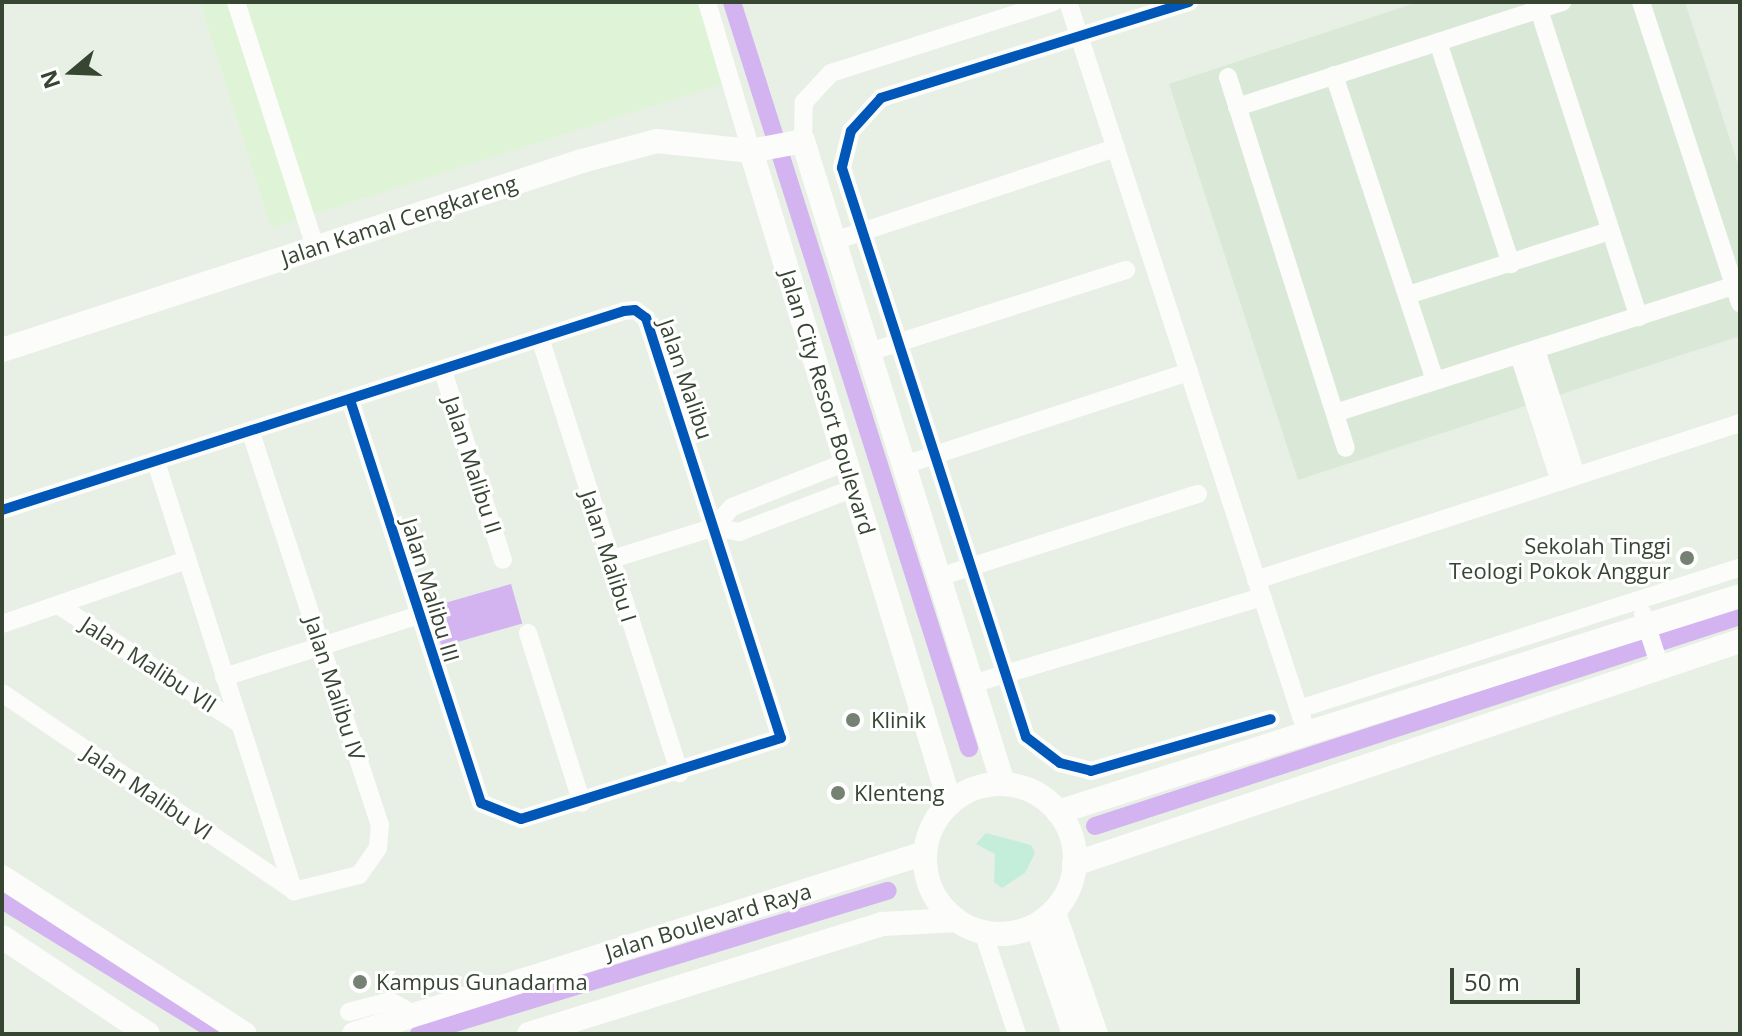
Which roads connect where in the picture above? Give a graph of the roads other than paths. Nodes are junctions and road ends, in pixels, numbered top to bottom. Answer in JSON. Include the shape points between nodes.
{"nodes":[{"id":1,"x":236,"y":2,"type":"edge"},
{"id":2,"x":707,"y":2,"type":"edge"},
{"id":3,"x":1053,"y":2,"type":"edge"},
{"id":4,"x":1068,"y":2,"type":"edge"},
{"id":5,"x":1189,"y":2,"type":"edge"},
{"id":6,"x":1563,"y":2,"type":"edge"},
{"id":7,"x":1641,"y":2,"type":"edge"},
{"id":8,"x":1539,"y":10,"type":"junction"},
{"id":9,"x":1080,"y":36,"type":"junction"},
{"id":10,"x":1438,"y":42,"type":"junction"},
{"id":11,"x":1334,"y":75,"type":"junction"},
{"id":12,"x":1228,"y":77,"type":"dead end"},
{"id":13,"x":1237,"y":107,"type":"junction"},
{"id":14,"x":777,"y":147,"type":"junction"},
{"id":15,"x":1116,"y":148,"type":"junction"},
{"id":16,"x":1610,"y":231,"type":"junction"},
{"id":17,"x":860,"y":232,"type":"junction"},
{"id":18,"x":834,"y":241,"type":"junction"},
{"id":19,"x":315,"y":246,"type":"junction"},
{"id":20,"x":1511,"y":264,"type":"junction"},
{"id":21,"x":1126,"y":270,"type":"dead end"},
{"id":22,"x":1737,"y":294,"type":"edge"},
{"id":23,"x":1408,"y":295,"type":"junction"},
{"id":24,"x":1639,"y":317,"type":"junction"},
{"id":25,"x":540,"y":338,"type":"junction"},
{"id":26,"x":896,"y":343,"type":"junction"},
{"id":27,"x":2,"y":350,"type":"edge"},
{"id":28,"x":869,"y":352,"type":"junction"},
{"id":29,"x":1528,"y":352,"type":"junction"},
{"id":30,"x":443,"y":371,"type":"junction"},
{"id":31,"x":1189,"y":372,"type":"junction"},
{"id":32,"x":1435,"y":381,"type":"junction"},
{"id":33,"x":350,"y":400,"type":"junction"},
{"id":34,"x":1335,"y":413,"type":"junction"},
{"id":35,"x":1740,"y":423,"type":"edge"},
{"id":36,"x":251,"y":433,"type":"junction"},
{"id":37,"x":1346,"y":448,"type":"dead end"},
{"id":38,"x":933,"y":454,"type":"junction"},
{"id":39,"x":156,"y":462,"type":"junction"},
{"id":40,"x":846,"y":462,"type":"junction"},
{"id":41,"x":904,"y":465,"type":"junction"},
{"id":42,"x":1568,"y":478,"type":"junction"},
{"id":43,"x":854,"y":488,"type":"junction"},
{"id":44,"x":1198,"y":494,"type":"dead end"},
{"id":45,"x":2,"y":510,"type":"edge"},
{"id":46,"x":715,"y":527,"type":"junction"},
{"id":47,"x":187,"y":560,"type":"junction"},
{"id":48,"x":503,"y":560,"type":"dead end"},
{"id":49,"x":609,"y":560,"type":"junction"},
{"id":50,"x":969,"y":567,"type":"junction"},
{"id":51,"x":1740,"y":567,"type":"edge"},
{"id":52,"x":939,"y":577,"type":"junction"},
{"id":53,"x":1259,"y":588,"type":"junction"},
{"id":54,"x":1740,"y":596,"type":"edge"},
{"id":55,"x":1638,"y":600,"type":"junction"},
{"id":56,"x":58,"y":605,"type":"junction"},
{"id":57,"x":419,"y":615,"type":"junction"},
{"id":58,"x":2,"y":624,"type":"edge"},
{"id":59,"x":1648,"y":631,"type":"junction"},
{"id":60,"x":528,"y":633,"type":"dead end"},
{"id":61,"x":1740,"y":641,"type":"edge"},
{"id":62,"x":322,"y":646,"type":"junction"},
{"id":63,"x":1454,"y":659,"type":"junction"},
{"id":64,"x":1658,"y":661,"type":"junction"},
{"id":65,"x":1004,"y":674,"type":"junction"},
{"id":66,"x":224,"y":677,"type":"junction"},
{"id":67,"x":972,"y":684,"type":"junction"},
{"id":68,"x":1464,"y":684,"type":"junction"},
{"id":69,"x":2,"y":693,"type":"edge"},
{"id":70,"x":1299,"y":709,"type":"junction"},
{"id":71,"x":1271,"y":719,"type":"dead end"},
{"id":72,"x":240,"y":724,"type":"junction"},
{"id":73,"x":1307,"y":734,"type":"junction"},
{"id":74,"x":680,"y":773,"type":"junction"},
{"id":75,"x":1003,"y":783,"type":"junction"},
{"id":76,"x":473,"y":793,"type":"joint"},
{"id":77,"x":582,"y":803,"type":"junction"},
{"id":78,"x":950,"y":803,"type":"junction"},
{"id":79,"x":1058,"y":812,"type":"junction"},
{"id":80,"x":925,"y":853,"type":"junction"},
{"id":81,"x":1074,"y":864,"type":"junction"},
{"id":82,"x":2,"y":877,"type":"edge"},
{"id":83,"x":294,"y":891,"type":"junction"},
{"id":84,"x":1046,"y":919,"type":"junction"},
{"id":85,"x":956,"y":920,"type":"junction"},
{"id":86,"x":983,"y":932,"type":"junction"},
{"id":87,"x":2,"y":937,"type":"edge"},
{"id":88,"x":352,"y":1023,"type":"edge"},
{"id":89,"x":148,"y":1034,"type":"edge"},
{"id":90,"x":245,"y":1034,"type":"edge"},
{"id":91,"x":529,"y":1034,"type":"edge"},
{"id":92,"x":1017,"y":1034,"type":"edge"},
{"id":93,"x":1074,"y":1034,"type":"edge"},
{"id":94,"x":1096,"y":1034,"type":"edge"}],
"edges":[{"from":1,"to":19,"type":"street"},
{"from":2,"to":14,"type":"street","name":"Jalan City Resort Boulevard"},
{"from":3,"to":14,"type":"street","via":[[831,73],[804,102]]},
{"from":4,"to":9,"type":"street"},
{"from":5,"to":9,"type":"street"},
{"from":6,"to":8,"type":"street"},
{"from":7,"to":22,"type":"street"},
{"from":8,"to":10,"type":"street"},
{"from":8,"to":16,"type":"street"},
{"from":9,"to":15,"type":"street"},
{"from":9,"to":17,"type":"street","via":[[895,94],[864,111],[843,148],[842,168]]},
{"from":10,"to":11,"type":"street"},
{"from":10,"to":20,"type":"street"},
{"from":11,"to":13,"type":"street"},
{"from":11,"to":23,"type":"street"},
{"from":12,"to":13,"type":"street"},
{"from":13,"to":34,"type":"street"},
{"from":14,"to":18,"type":"street","name":"Jalan City Resort Boulevard"},
{"from":14,"to":19,"type":"street","name":"Jalan Kamal Cengkareng","via":[[657,141]]},
{"from":14,"to":40,"type":"street","name":"Jalan City Resort Boulevard"},
{"from":15,"to":17,"type":"street"},
{"from":15,"to":31,"type":"street"},
{"from":16,"to":20,"type":"street"},
{"from":16,"to":24,"type":"street"},
{"from":17,"to":18,"type":"street"},
{"from":17,"to":26,"type":"street"},
{"from":18,"to":28,"type":"street","name":"Jalan City Resort Boulevard"},
{"from":19,"to":27,"type":"street","name":"Jalan Kamal Cengkareng"},
{"from":20,"to":23,"type":"street"},
{"from":21,"to":26,"type":"street"},
{"from":22,"to":24,"type":"street"},
{"from":23,"to":32,"type":"street"},
{"from":24,"to":29,"type":"street"},
{"from":25,"to":30,"type":"street","name":"Jalan Malibu"},
{"from":25,"to":46,"type":"street","name":"Jalan Malibu","via":[[624,311],[646,318]]},
{"from":25,"to":49,"type":"street","name":"Jalan Malibu I"},
{"from":26,"to":28,"type":"street"},
{"from":26,"to":38,"type":"street"},
{"from":28,"to":41,"type":"street","name":"Jalan City Resort Boulevard"},
{"from":29,"to":32,"type":"street"},
{"from":29,"to":42,"type":"street"},
{"from":30,"to":33,"type":"street","name":"Jalan Malibu"},
{"from":30,"to":48,"type":"street","name":"Jalan Malibu II"},
{"from":31,"to":38,"type":"street"},
{"from":31,"to":53,"type":"street"},
{"from":32,"to":34,"type":"street"},
{"from":33,"to":36,"type":"street","name":"Jalan Malibu"},
{"from":33,"to":57,"type":"street","name":"Jalan Malibu III"},
{"from":34,"to":37,"type":"street"},
{"from":35,"to":42,"type":"street"},
{"from":36,"to":39,"type":"street","name":"Jalan Malibu"},
{"from":36,"to":62,"type":"street","name":"Jalan Malibu IV"},
{"from":38,"to":41,"type":"street"},
{"from":38,"to":50,"type":"street"},
{"from":39,"to":45,"type":"street","name":"Jalan Malibu"},
{"from":39,"to":47,"type":"street"},
{"from":40,"to":43,"type":"street","name":"Jalan City Resort Boulevard"},
{"from":40,"to":46,"type":"street","via":[[732,507]]},
{"from":41,"to":52,"type":"street","name":"Jalan City Resort Boulevard"},
{"from":42,"to":53,"type":"street"},
{"from":43,"to":46,"type":"street","via":[[739,532]]},
{"from":43,"to":78,"type":"street","name":"Jalan City Resort Boulevard"},
{"from":44,"to":50,"type":"street"},
{"from":46,"to":49,"type":"street"},
{"from":46,"to":74,"type":"street","name":"Jalan Malibu","via":[[781,738]]},
{"from":47,"to":56,"type":"street"},
{"from":47,"to":66,"type":"street"},
{"from":49,"to":74,"type":"street","name":"Jalan Malibu I"},
{"from":50,"to":52,"type":"street"},
{"from":50,"to":65,"type":"street"},
{"from":51,"to":55,"type":"street"},
{"from":52,"to":67,"type":"street","name":"Jalan City Resort Boulevard"},
{"from":53,"to":65,"type":"street"},
{"from":53,"to":70,"type":"street"},
{"from":54,"to":59,"type":"street"},
{"from":55,"to":59,"type":"street"},
{"from":55,"to":63,"type":"street"},
{"from":56,"to":58,"type":"street"},
{"from":56,"to":72,"type":"street","name":"Jalan Malibu VII"},
{"from":57,"to":62,"type":"street"},
{"from":57,"to":76,"type":"street","name":"Jalan Malibu III"},
{"from":59,"to":64,"type":"street"},
{"from":59,"to":68,"type":"street"},
{"from":60,"to":77,"type":"street"},
{"from":61,"to":64,"type":"street"},
{"from":62,"to":66,"type":"street"},
{"from":62,"to":83,"type":"street","name":"Jalan Malibu IV","via":[[380,825],[378,848],[359,875]]},
{"from":63,"to":68,"type":"street"},
{"from":63,"to":70,"type":"street"},
{"from":64,"to":81,"type":"street"},
{"from":65,"to":67,"type":"street"},
{"from":65,"to":71,"type":"street","via":[[1026,737],[1060,763],[1091,771]]},
{"from":66,"to":72,"type":"street"},
{"from":67,"to":75,"type":"street","name":"Jalan City Resort Boulevard"},
{"from":68,"to":73,"type":"street"},
{"from":69,"to":83,"type":"street","name":"Jalan Malibu VI"},
{"from":70,"to":73,"type":"street"},
{"from":72,"to":83,"type":"street"},
{"from":73,"to":79,"type":"street"},
{"from":74,"to":77,"type":"street","name":"Jalan Malibu"},
{"from":75,"to":78,"type":"street"},
{"from":75,"to":79,"type":"street","via":[[1033,791]]},
{"from":76,"to":77,"type":"street","name":"Jalan Malibu","via":[[505,818]]},
{"from":78,"to":80,"type":"street"},
{"from":79,"to":81,"type":"street"},
{"from":80,"to":85,"type":"street","via":[[932,890]]},
{"from":80,"to":88,"type":"street","name":"Jalan Boulevard Raya","via":[[413,1014]]},
{"from":81,"to":84,"type":"street"},
{"from":82,"to":90,"type":"street"},
{"from":84,"to":86,"type":"street"},
{"from":84,"to":93,"type":"street"},
{"from":84,"to":94,"type":"street"},
{"from":85,"to":86,"type":"street"},
{"from":85,"to":91,"type":"street","via":[[883,924]]},
{"from":86,"to":92,"type":"street"},
{"from":87,"to":89,"type":"street"}]}
